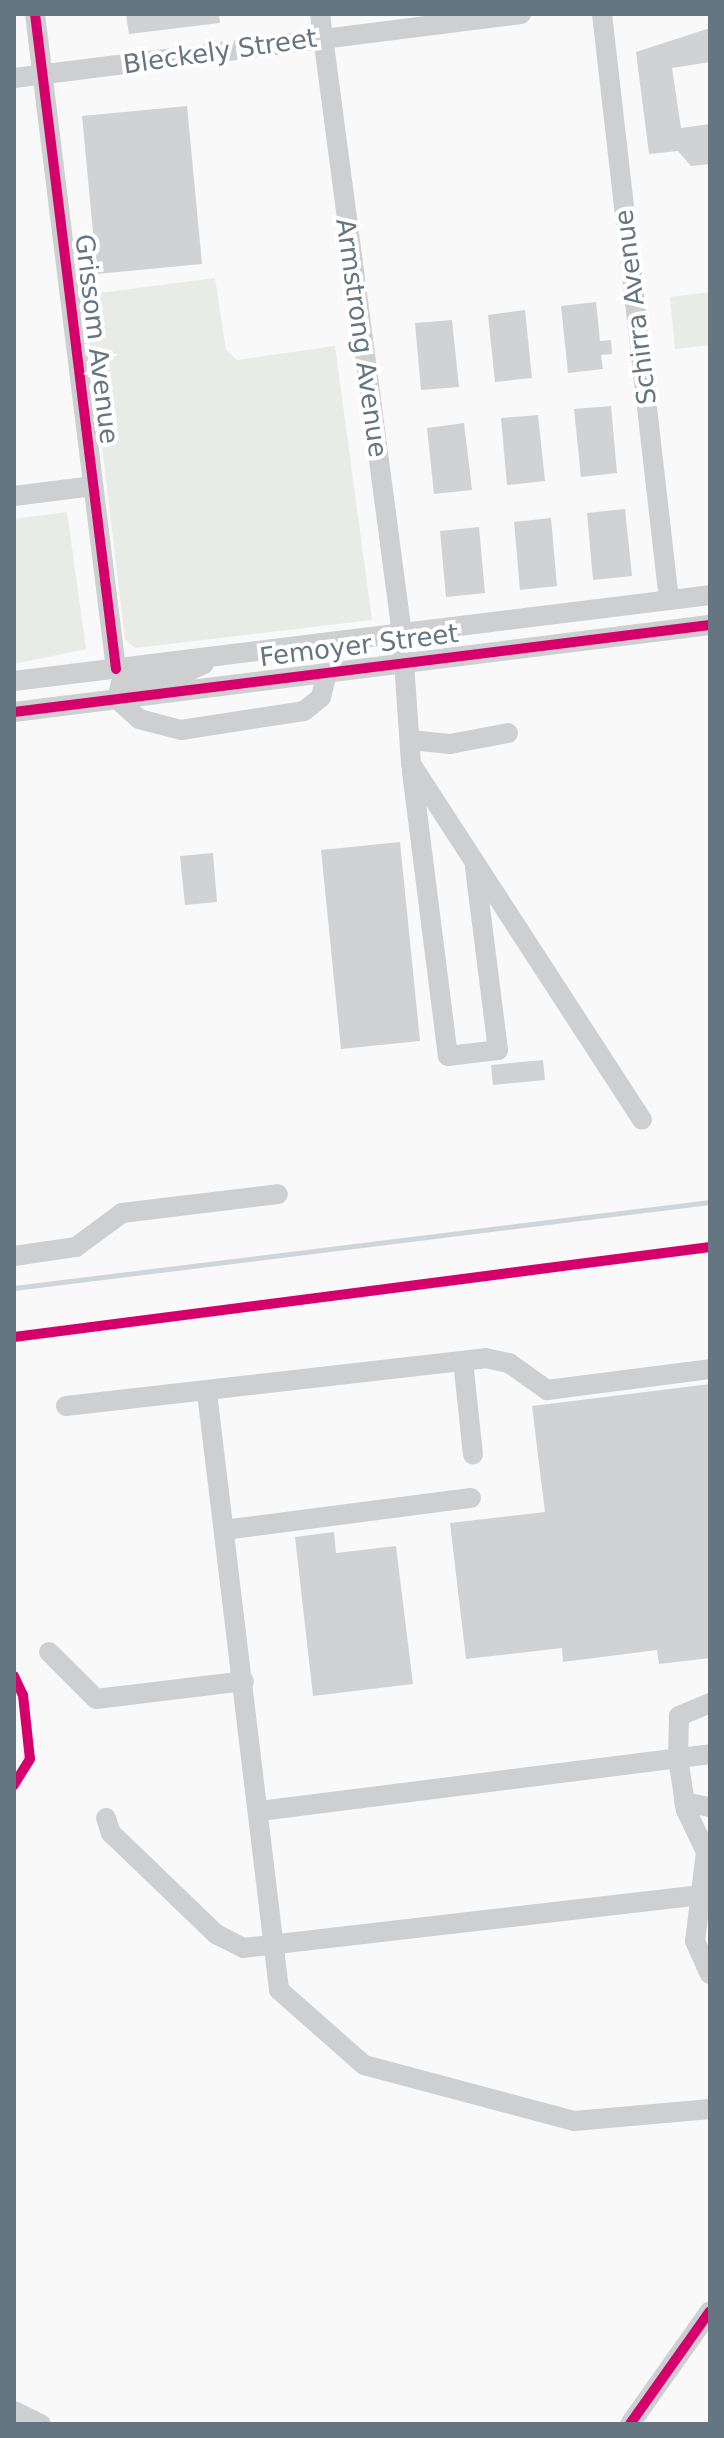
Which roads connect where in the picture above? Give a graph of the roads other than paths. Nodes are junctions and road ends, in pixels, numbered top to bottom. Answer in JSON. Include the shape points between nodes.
{"nodes":[{"id":1,"x":35,"y":14,"type":"edge"},
{"id":2,"x":320,"y":14,"type":"edge"},
{"id":3,"x":521,"y":14,"type":"edge"},
{"id":4,"x":602,"y":14,"type":"edge"},
{"id":5,"x":323,"y":38,"type":"junction"},
{"id":6,"x":40,"y":75,"type":"junction"},
{"id":7,"x":14,"y":78,"type":"edge"},
{"id":8,"x":93,"y":486,"type":"junction"},
{"id":9,"x":14,"y":496,"type":"edge"},
{"id":10,"x":710,"y":595,"type":"edge"},
{"id":11,"x":669,"y":600,"type":"junction"},
{"id":12,"x":710,"y":625,"type":"edge"},
{"id":13,"x":402,"y":634,"type":"junction"},
{"id":14,"x":222,"y":655,"type":"junction"},
{"id":15,"x":404,"y":662,"type":"junction"},
{"id":16,"x":116,"y":669,"type":"junction"},
{"id":17,"x":327,"y":673,"type":"junction"},
{"id":18,"x":14,"y":681,"type":"edge"},
{"id":19,"x":117,"y":699,"type":"junction"},
{"id":20,"x":14,"y":712,"type":"edge"},
{"id":21,"x":508,"y":733,"type":"dead end"},
{"id":22,"x":410,"y":740,"type":"junction"},
{"id":23,"x":411,"y":764,"type":"junction"},
{"id":24,"x":475,"y":862,"type":"junction"},
{"id":25,"x":642,"y":1120,"type":"dead end"},
{"id":26,"x":278,"y":1194,"type":"dead end"},
{"id":27,"x":14,"y":1256,"type":"edge"},
{"id":28,"x":463,"y":1361,"type":"junction"},
{"id":29,"x":710,"y":1369,"type":"edge"},
{"id":30,"x":207,"y":1393,"type":"junction"},
{"id":31,"x":66,"y":1406,"type":"dead end"},
{"id":32,"x":473,"y":1454,"type":"dead end"},
{"id":33,"x":471,"y":1498,"type":"dead end"},
{"id":34,"x":224,"y":1530,"type":"junction"},
{"id":35,"x":49,"y":1652,"type":"dead end"},
{"id":36,"x":244,"y":1681,"type":"junction"},
{"id":37,"x":710,"y":1703,"type":"edge"},
{"id":38,"x":710,"y":1754,"type":"edge"},
{"id":39,"x":678,"y":1758,"type":"junction"},
{"id":40,"x":684,"y":1802,"type":"junction"},
{"id":41,"x":710,"y":1807,"type":"edge"},
{"id":42,"x":260,"y":1811,"type":"junction"},
{"id":43,"x":106,"y":1818,"type":"dead end"},
{"id":44,"x":703,"y":1895,"type":"edge"},
{"id":45,"x":272,"y":1945,"type":"junction"},
{"id":46,"x":710,"y":1974,"type":"edge"},
{"id":47,"x":710,"y":2109,"type":"edge"},
{"id":48,"x":710,"y":2311,"type":"edge"},
{"id":49,"x":14,"y":2411,"type":"edge"},
{"id":50,"x":41,"y":2424,"type":"edge"},
{"id":51,"x":630,"y":2424,"type":"edge"}],
"edges":[{"from":1,"to":6,"type":"street","name":"Grissom Avenue"},
{"from":2,"to":5,"type":"street","name":"Armstrong Avenue"},
{"from":3,"to":5,"type":"street","name":"Bleckely Street"},
{"from":4,"to":11,"type":"street","name":"Schirra Avenue"},
{"from":5,"to":6,"type":"street","name":"Bleckely Street"},
{"from":5,"to":13,"type":"street","name":"Armstrong Avenue"},
{"from":6,"to":7,"type":"street","name":"Bleckely Street"},
{"from":6,"to":8,"type":"street","name":"Grissom Avenue"},
{"from":8,"to":9,"type":"street"},
{"from":8,"to":16,"type":"street","name":"Grissom Avenue"},
{"from":10,"to":11,"type":"street","name":"Femoyer Street"},
{"from":11,"to":13,"type":"street","name":"Femoyer Street"},
{"from":12,"to":15,"type":"street","name":"Femoyer Street"},
{"from":13,"to":14,"type":"street","name":"Femoyer Street"},
{"from":13,"to":15,"type":"street","name":"Armstrong Avenue"},
{"from":14,"to":16,"type":"street","name":"Femoyer Street"},
{"from":14,"to":19,"type":"street","via":[[177,676],[121,683]]},
{"from":15,"to":17,"type":"street","name":"Femoyer Street"},
{"from":15,"to":22,"type":"street","name":"Armstrong Avenue"},
{"from":16,"to":18,"type":"street","name":"Femoyer Street"},
{"from":17,"to":19,"type":"street","name":"Femoyer Street"},
{"from":17,"to":19,"type":"street","via":[[321,697],[304,711],[181,730],[139,719]]},
{"from":19,"to":20,"type":"street","name":"Femoyer Street"},
{"from":21,"to":22,"type":"street","via":[[450,744]]},
{"from":22,"to":23,"type":"street","name":"Armstrong Avenue"},
{"from":23,"to":24,"type":"street"},
{"from":23,"to":24,"type":"street","name":"Armstrong Avenue","via":[[448,1056],[498,1050]]},
{"from":24,"to":25,"type":"street"},
{"from":26,"to":27,"type":"street","via":[[122,1213],[76,1247]]},
{"from":28,"to":29,"type":"street","via":[[509,1363],[547,1390]]},
{"from":28,"to":30,"type":"street"},
{"from":28,"to":32,"type":"street"},
{"from":30,"to":31,"type":"street"},
{"from":30,"to":34,"type":"street"},
{"from":33,"to":34,"type":"street"},
{"from":34,"to":36,"type":"street"},
{"from":35,"to":36,"type":"street","via":[[96,1699]]},
{"from":36,"to":42,"type":"street"},
{"from":37,"to":39,"type":"street","via":[[679,1716]]},
{"from":38,"to":39,"type":"street"},
{"from":39,"to":40,"type":"street"},
{"from":39,"to":42,"type":"street"},
{"from":40,"to":41,"type":"street"},
{"from":40,"to":44,"type":"street","via":[[706,1852]]},
{"from":42,"to":45,"type":"street"},
{"from":43,"to":45,"type":"street","via":[[111,1833],[216,1934],[243,1948]]},
{"from":44,"to":45,"type":"street"},
{"from":44,"to":46,"type":"street","via":[[695,1941]]},
{"from":45,"to":47,"type":"street","via":[[279,1990],[364,2065],[574,2121]]},
{"from":48,"to":51,"type":"street"},
{"from":49,"to":50,"type":"street"}]}
